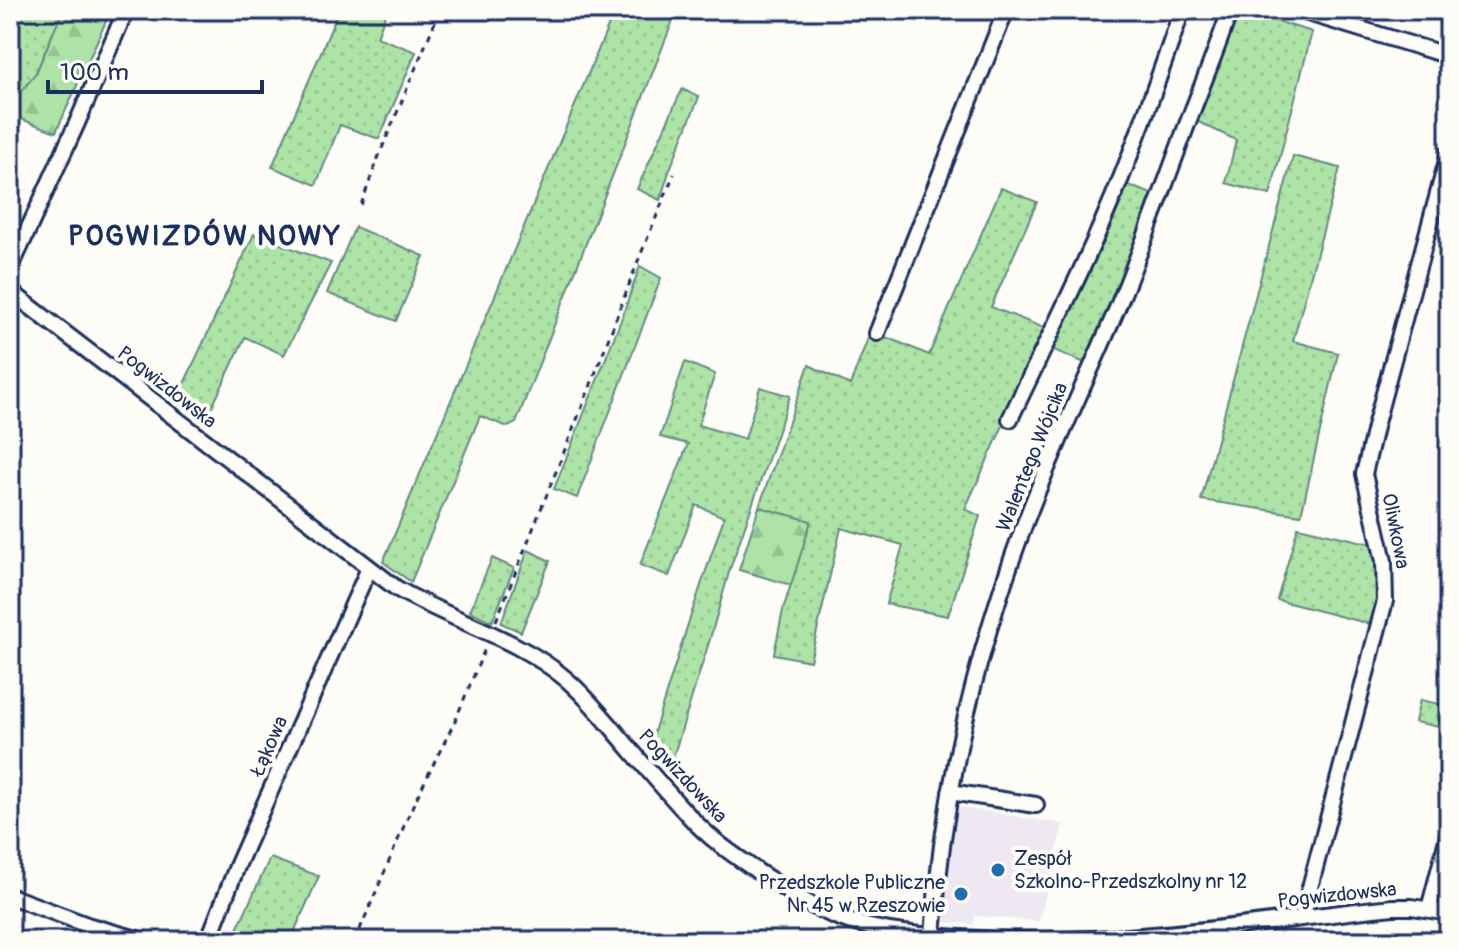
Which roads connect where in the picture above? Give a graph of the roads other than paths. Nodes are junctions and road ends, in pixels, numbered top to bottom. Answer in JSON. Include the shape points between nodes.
{"nodes":[{"id":1,"x":126,"y":10,"type":"edge"},
{"id":2,"x":1006,"y":10,"type":"edge"},
{"id":3,"x":1182,"y":10,"type":"edge"},
{"id":4,"x":1230,"y":10,"type":"edge"},
{"id":5,"x":1298,"y":10,"type":"edge"},
{"id":6,"x":1449,"y":56,"type":"edge"},
{"id":7,"x":1449,"y":153,"type":"edge"},
{"id":8,"x":10,"y":269,"type":"edge"},
{"id":9,"x":10,"y":291,"type":"edge"},
{"id":10,"x":877,"y":333,"type":"dead end"},
{"id":11,"x":1010,"y":419,"type":"dead end"},
{"id":12,"x":369,"y":568,"type":"junction"},
{"id":13,"x":950,"y":792,"type":"junction"},
{"id":14,"x":1036,"y":805,"type":"dead end"},
{"id":15,"x":1449,"y":832,"type":"edge"},
{"id":16,"x":10,"y":896,"type":"edge"},
{"id":17,"x":1429,"y":909,"type":"junction"},
{"id":18,"x":1449,"y":913,"type":"edge"},
{"id":19,"x":1302,"y":918,"type":"junction"},
{"id":20,"x":933,"y":936,"type":"junction"},
{"id":21,"x":144,"y":941,"type":"edge"},
{"id":22,"x":208,"y":941,"type":"edge"}],
"edges":[{"from":1,"to":8,"type":"street"},
{"from":2,"to":10,"type":"street"},
{"from":3,"to":11,"type":"street","via":[[1120,180]]},
{"from":4,"to":13,"type":"street","name":"Walentego Wójcika","via":[[1116,311],[1025,523],[978,667]]},
{"from":5,"to":6,"type":"street"},
{"from":7,"to":19,"type":"street","name":"Oliwkowa","via":[[1364,474],[1384,561],[1385,601]]},
{"from":9,"to":12,"type":"street","name":"Pogwizdowska"},
{"from":12,"to":20,"type":"street","name":"Pogwizdowska","via":[[414,599],[543,662],[563,677],[694,821],[780,886],[815,908],[865,927]]},
{"from":12,"to":22,"type":"street","name":"Łąkowa"},
{"from":13,"to":14,"type":"street"},
{"from":13,"to":20,"type":"street","name":"Walentego Wójcika"},
{"from":15,"to":17,"type":"street"},
{"from":16,"to":21,"type":"street"},
{"from":17,"to":18,"type":"street","name":"Pogwizdowska"},
{"from":17,"to":19,"type":"street","name":"Pogwizdowska","via":[[1393,907]]},
{"from":19,"to":20,"type":"street","name":"Pogwizdowska","via":[[1100,939]]}]}
